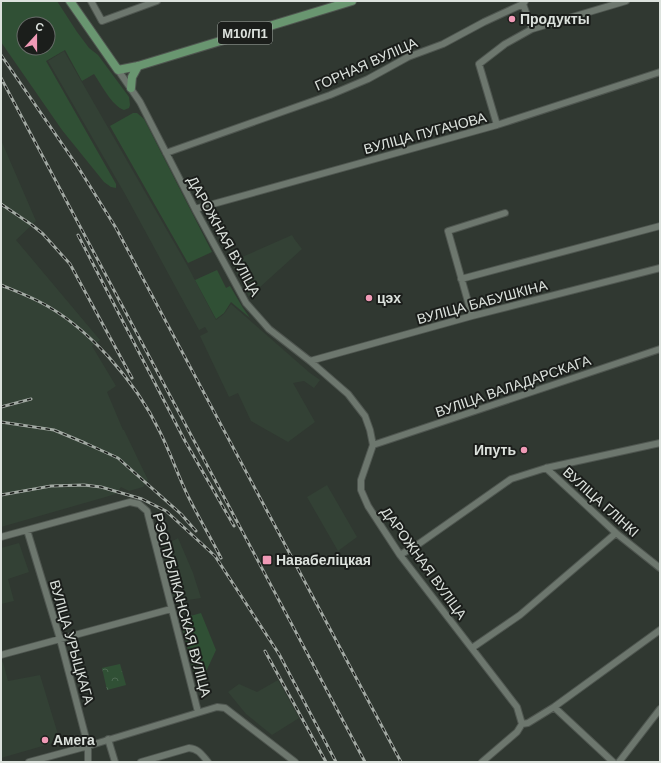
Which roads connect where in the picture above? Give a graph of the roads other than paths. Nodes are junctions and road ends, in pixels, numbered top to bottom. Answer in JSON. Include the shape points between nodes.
{"nodes":[{"id":1,"x":70,"y":1,"type":"edge"},
{"id":2,"x":91,"y":1,"type":"edge"},
{"id":3,"x":157,"y":1,"type":"edge"},
{"id":4,"x":352,"y":1,"type":"edge"},
{"id":5,"x":626,"y":1,"type":"edge"},
{"id":6,"x":524,"y":2,"type":"edge"},
{"id":7,"x":336,"y":3,"type":"edge"},
{"id":8,"x":532,"y":29,"type":"junction"},
{"id":9,"x":138,"y":66,"type":"junction"},
{"id":10,"x":118,"y":70,"type":"junction"},
{"id":11,"x":660,"y":72,"type":"edge"},
{"id":12,"x":131,"y":88,"type":"junction"},
{"id":13,"x":497,"y":125,"type":"junction"},
{"id":14,"x":166,"y":153,"type":"junction"},
{"id":15,"x":195,"y":209,"type":"junction"},
{"id":16,"x":505,"y":213,"type":"dead end"},
{"id":17,"x":660,"y":226,"type":"edge"},
{"id":18,"x":660,"y":268,"type":"edge"},
{"id":19,"x":461,"y":279,"type":"junction"},
{"id":20,"x":472,"y":316,"type":"junction"},
{"id":21,"x":660,"y":349,"type":"edge"},
{"id":22,"x":310,"y":361,"type":"junction"},
{"id":23,"x":660,"y":444,"type":"edge"},
{"id":24,"x":373,"y":445,"type":"junction"},
{"id":25,"x":546,"y":468,"type":"junction"},
{"id":26,"x":27,"y":530,"type":"junction"},
{"id":27,"x":616,"y":533,"type":"junction"},
{"id":28,"x":1,"y":537,"type":"edge"},
{"id":29,"x":400,"y":555,"type":"junction"},
{"id":30,"x":660,"y":568,"type":"edge"},
{"id":31,"x":171,"y":609,"type":"junction"},
{"id":32,"x":660,"y":630,"type":"edge"},
{"id":33,"x":60,"y":639,"type":"junction"},
{"id":34,"x":472,"y":648,"type":"junction"},
{"id":35,"x":1,"y":656,"type":"edge"},
{"id":36,"x":554,"y":707,"type":"junction"},
{"id":37,"x":660,"y":710,"type":"edge"},
{"id":38,"x":198,"y":712,"type":"junction"},
{"id":39,"x":522,"y":724,"type":"junction"},
{"id":40,"x":108,"y":739,"type":"junction"},
{"id":41,"x":88,"y":746,"type":"junction"},
{"id":42,"x":29,"y":762,"type":"edge"},
{"id":43,"x":88,"y":762,"type":"edge"},
{"id":44,"x":115,"y":762,"type":"edge"},
{"id":45,"x":141,"y":762,"type":"edge"},
{"id":46,"x":208,"y":762,"type":"edge"},
{"id":47,"x":295,"y":762,"type":"edge"},
{"id":48,"x":482,"y":762,"type":"edge"},
{"id":49,"x":613,"y":762,"type":"edge"},
{"id":50,"x":619,"y":762,"type":"edge"}],
"edges":[{"from":1,"to":10,"type":"main road"},
{"from":2,"to":3,"type":"street","via":[[102,21]]},
{"from":4,"to":7,"type":"main road","number":"М10/П1"},
{"from":5,"to":8,"type":"street"},
{"from":6,"to":8,"type":"street"},
{"from":6,"to":14,"type":"street","name":"ГОРНАЯ ВУЛІЦА","via":[[443,44],[408,57],[368,79]]},
{"from":7,"to":9,"type":"main road","number":"М10/П1"},
{"from":8,"to":13,"type":"street","via":[[505,44],[479,64]]},
{"from":9,"to":10,"type":"main road","number":"М10/П1"},
{"from":9,"to":12,"type":"main road","via":[[132,77]]},
{"from":10,"to":12,"type":"street","name":"ДАРОЖНАЯ ВУЛІЦА"},
{"from":11,"to":13,"type":"street","name":"ВУЛІЦА ПУГАЧОВА"},
{"from":12,"to":14,"type":"street","name":"ДАРОЖНАЯ ВУЛІЦА"},
{"from":13,"to":15,"type":"street","name":"ВУЛІЦА ПУГАЧОВА"},
{"from":14,"to":15,"type":"street","name":"ДАРОЖНАЯ ВУЛІЦА"},
{"from":15,"to":22,"type":"street","name":"ДАРОЖНАЯ ВУЛІЦА","via":[[246,303],[269,329]]},
{"from":16,"to":19,"type":"street","via":[[448,231]]},
{"from":17,"to":19,"type":"street"},
{"from":18,"to":20,"type":"street","name":"ВУЛІЦА БАБУШКІНА"},
{"from":19,"to":20,"type":"street"},
{"from":20,"to":22,"type":"street","name":"ВУЛІЦА БАБУШКІНА"},
{"from":21,"to":24,"type":"street","name":"ВУЛІЦА ВАЛАДАРСКАГА"},
{"from":22,"to":24,"type":"street","name":"ДАРОЖНАЯ ВУЛІЦА","via":[[355,402],[365,416]]},
{"from":23,"to":25,"type":"street"},
{"from":24,"to":29,"type":"street","name":"ДАРОЖНАЯ ВУЛІЦА","via":[[361,480],[362,490],[368,506]]},
{"from":25,"to":27,"type":"street","name":"ВУЛІЦА ГЛІНКІ"},
{"from":25,"to":29,"type":"street","via":[[511,479]]},
{"from":26,"to":28,"type":"street","name":"РЭСПУБЛІКАНСКАЯ ВУЛІЦА"},
{"from":26,"to":31,"type":"street","name":"РЭСПУБЛІКАНСКАЯ ВУЛІЦА","via":[[130,502],[139,504],[147,511]]},
{"from":26,"to":33,"type":"street","name":"ВУЛІЦА УРЫЦКАГА"},
{"from":27,"to":30,"type":"street","name":"ВУЛІЦА ГЛІНКІ"},
{"from":27,"to":34,"type":"street","via":[[520,615]]},
{"from":29,"to":34,"type":"street","name":"ДАРОЖНАЯ ВУЛІЦА"},
{"from":31,"to":33,"type":"street"},
{"from":31,"to":38,"type":"street","name":"РЭСПУБЛІКАНСКАЯ ВУЛІЦА"},
{"from":32,"to":36,"type":"street"},
{"from":33,"to":35,"type":"street"},
{"from":33,"to":41,"type":"street","name":"ВУЛІЦА УРЫЦКАГА"},
{"from":34,"to":39,"type":"street","name":"ДАРОЖНАЯ ВУЛІЦА","via":[[517,707]]},
{"from":36,"to":39,"type":"street"},
{"from":36,"to":49,"type":"street"},
{"from":37,"to":50,"type":"street"},
{"from":38,"to":40,"type":"street"},
{"from":38,"to":47,"type":"street","via":[[217,707],[225,708]]},
{"from":39,"to":48,"type":"street","via":[[517,732]]},
{"from":40,"to":41,"type":"street"},
{"from":40,"to":44,"type":"street"},
{"from":41,"to":42,"type":"street"},
{"from":41,"to":43,"type":"street","name":"ВУЛІЦА УРЫЦКАГА"},
{"from":45,"to":46,"type":"street","via":[[189,748],[195,748]]}]}
